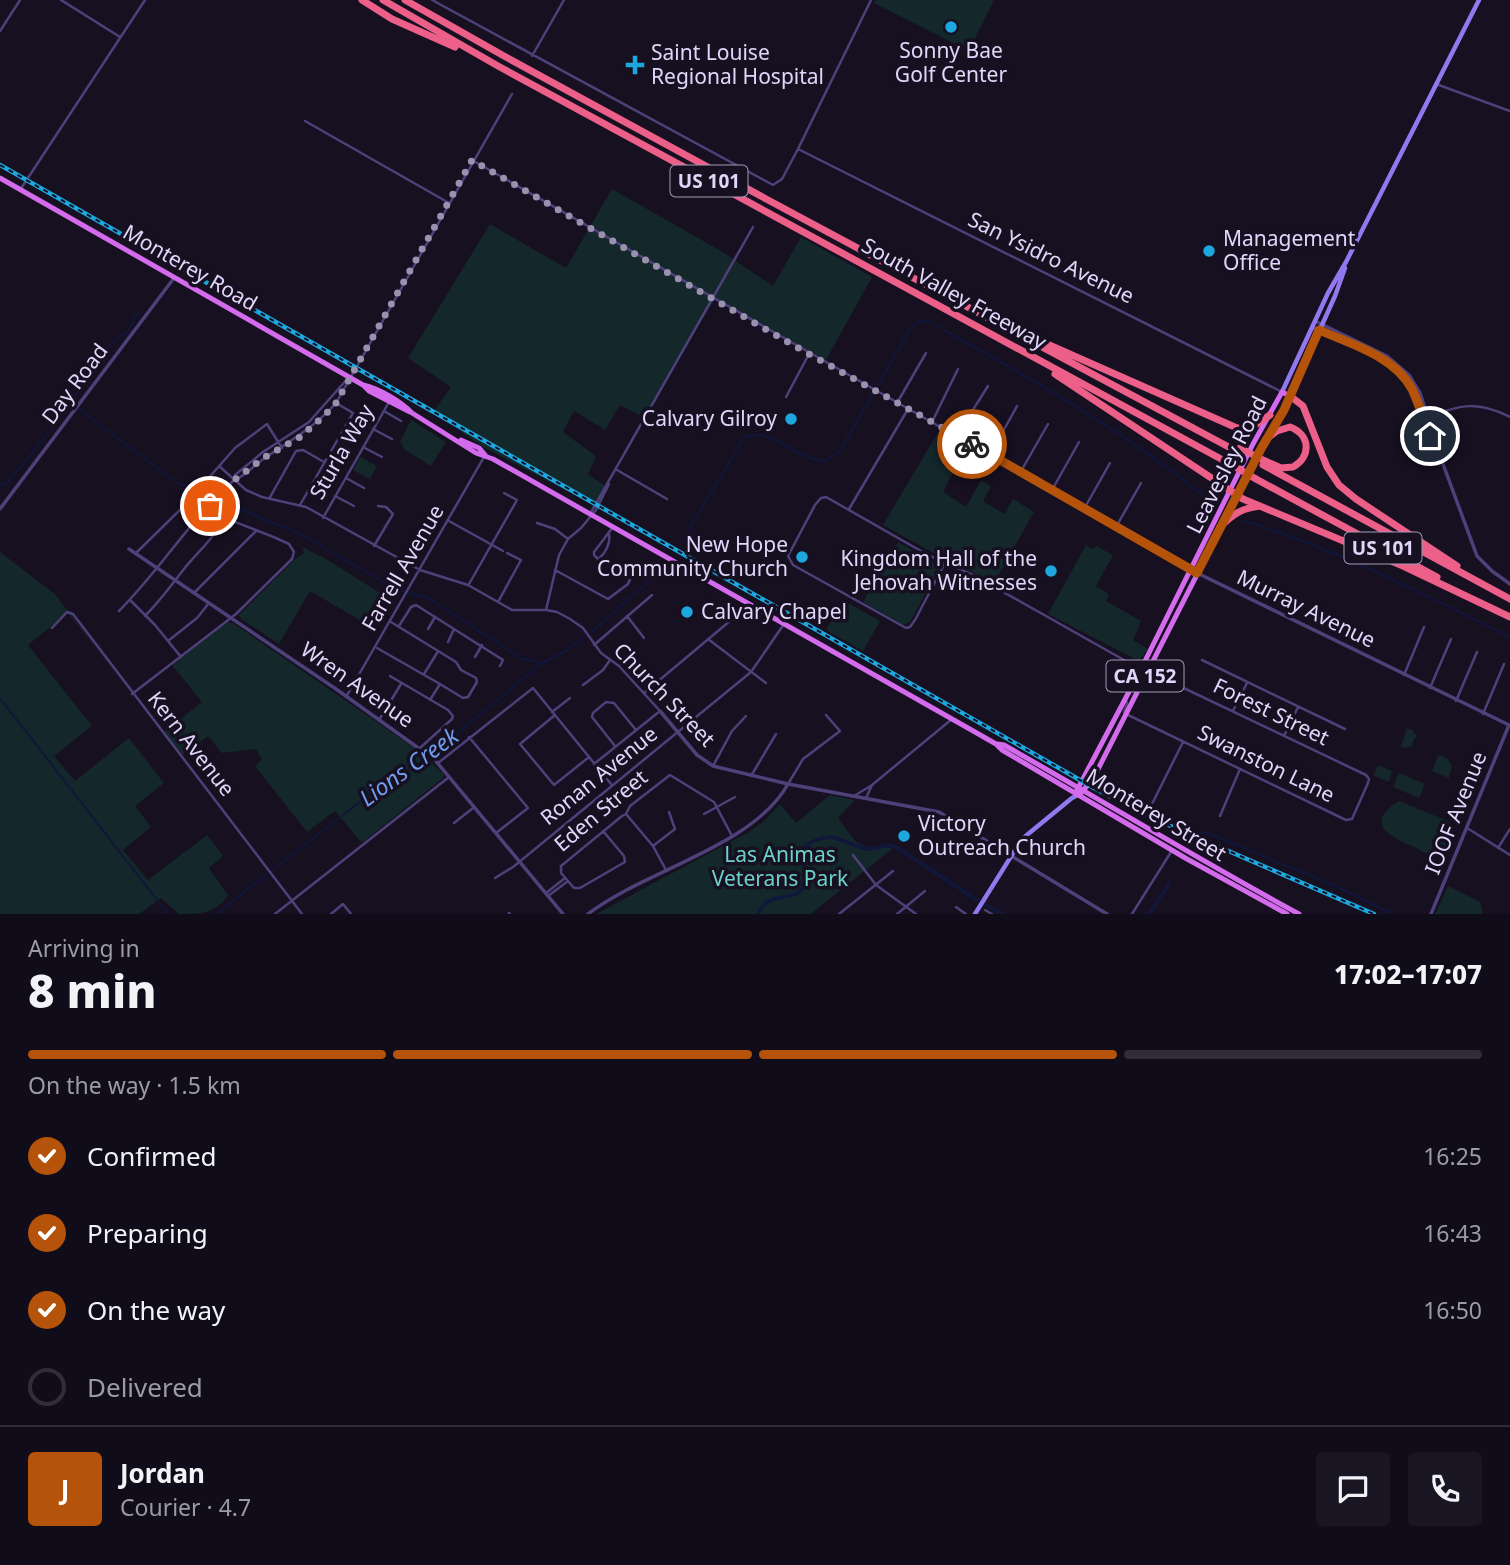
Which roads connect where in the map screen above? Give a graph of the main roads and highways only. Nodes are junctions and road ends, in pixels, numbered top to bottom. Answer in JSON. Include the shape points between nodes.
{"nodes":[{"id":1,"x":362,"y":0,"type":"edge"},
{"id":2,"x":383,"y":0,"type":"edge"},
{"id":3,"x":405,"y":0,"type":"edge"},
{"id":4,"x":1479,"y":0,"type":"edge"},
{"id":5,"x":520,"y":78,"type":"junction"},
{"id":6,"x":0,"y":178,"type":"edge"},
{"id":7,"x":1346,"y":262,"type":"junction"},
{"id":8,"x":1001,"y":326,"type":"junction"},
{"id":9,"x":1036,"y":359,"type":"junction"},
{"id":10,"x":363,"y":386,"type":"junction"},
{"id":11,"x":1286,"y":394,"type":"junction"},
{"id":12,"x":412,"y":413,"type":"junction"},
{"id":13,"x":1270,"y":415,"type":"junction"},
{"id":14,"x":1266,"y":439,"type":"junction"},
{"id":15,"x":1264,"y":463,"type":"junction"},
{"id":16,"x":1233,"y":494,"type":"junction"},
{"id":17,"x":1261,"y":506,"type":"junction"},
{"id":18,"x":1220,"y":527,"type":"junction"},
{"id":19,"x":1194,"y":572,"type":"junction"},
{"id":20,"x":1477,"y":581,"type":"junction"},
{"id":21,"x":1510,"y":599,"type":"edge"},
{"id":22,"x":749,"y":605,"type":"joint"},
{"id":23,"x":1510,"y":617,"type":"edge"},
{"id":24,"x":1144,"y":671,"type":"junction"},
{"id":25,"x":1093,"y":779,"type":"junction"},
{"id":26,"x":1080,"y":791,"type":"junction"},
{"id":27,"x":1107,"y":804,"type":"junction"},
{"id":28,"x":1173,"y":848,"type":"junction"},
{"id":29,"x":975,"y":914,"type":"edge"},
{"id":30,"x":1287,"y":914,"type":"edge"},
{"id":31,"x":1299,"y":914,"type":"edge"}],
"edges":[{"from":1,"to":5,"type":"highway","via":[[392,19]]},
{"from":2,"to":5,"type":"highway","name":"South Valley Freeway","number":"US 101"},
{"from":3,"to":8,"type":"highway","name":"South Valley Freeway","number":"US 101"},
{"from":4,"to":7,"type":"main road","name":"Leavesley Road"},
{"from":5,"to":9,"type":"highway","name":"South Valley Freeway","number":"US 101"},
{"from":6,"to":10,"type":"main road","name":"Monterey Road"},
{"from":7,"to":11,"type":"main road","name":"Leavesley Road","via":[[1313,324]]},
{"from":7,"to":11,"type":"main road","name":"Leavesley Road","via":[[1321,327]]},
{"from":8,"to":13,"type":"highway","via":[[1237,428],[1251,428]]},
{"from":8,"to":15,"type":"highway","name":"South Valley Freeway","number":"US 101","bridge":true},
{"from":9,"to":16,"type":"highway"},
{"from":9,"to":23,"type":"highway","name":"South Valley Freeway","number":"US 101","bridge":true},
{"from":10,"to":12,"type":"main road","name":"Monterey Road"},
{"from":10,"to":12,"type":"main road","name":"Monterey Road"},
{"from":11,"to":13,"type":"main road","name":"Leavesley Road","number":"CA 152"},
{"from":11,"to":14,"type":"main road","name":"Leavesley Road"},
{"from":11,"to":20,"type":"highway","via":[[1303,405],[1327,467],[1342,488]]},
{"from":12,"to":22,"type":"main road","name":"Monterey Road"},
{"from":13,"to":16,"type":"main road","name":"Leavesley Road","number":"CA 152"},
{"from":14,"to":15,"type":"highway","via":[[1290,427],[1302,433],[1307,444],[1304,457],[1293,467]]},
{"from":14,"to":16,"type":"main road","name":"Leavesley Road"},
{"from":15,"to":20,"type":"highway","name":"South Valley Freeway","number":"US 101"},
{"from":16,"to":17,"type":"highway"},
{"from":16,"to":18,"type":"main road","name":"Leavesley Road"},
{"from":16,"to":19,"type":"main road","name":"Leavesley Road","number":"CA 152"},
{"from":17,"to":18,"type":"highway","via":[[1240,510]]},
{"from":17,"to":23,"type":"highway"},
{"from":18,"to":19,"type":"main road","name":"Leavesley Road","number":"CA 152"},
{"from":19,"to":24,"type":"main road","name":"Leavesley Road","number":"CA 152"},
{"from":20,"to":21,"type":"highway","name":"South Valley Freeway","number":"US 101"},
{"from":22,"to":26,"type":"main road","name":"Monterey Street"},
{"from":24,"to":25,"type":"main road","name":"Leavesley Road","number":"CA 152"},
{"from":24,"to":26,"type":"main road","name":"Leavesley Road","number":"CA 152"},
{"from":25,"to":26,"type":"main road","name":"Leavesley Road"},
{"from":25,"to":27,"type":"main road","via":[[1095,792]]},
{"from":26,"to":27,"type":"main road","name":"Monterey Street"},
{"from":26,"to":28,"type":"main road","name":"Monterey Street"},
{"from":26,"to":29,"type":"main road","via":[[1022,839]]},
{"from":27,"to":28,"type":"main road","name":"Monterey Street"},
{"from":28,"to":30,"type":"main road","name":"Monterey Street"},
{"from":28,"to":31,"type":"main road","name":"Monterey Street"}]}
